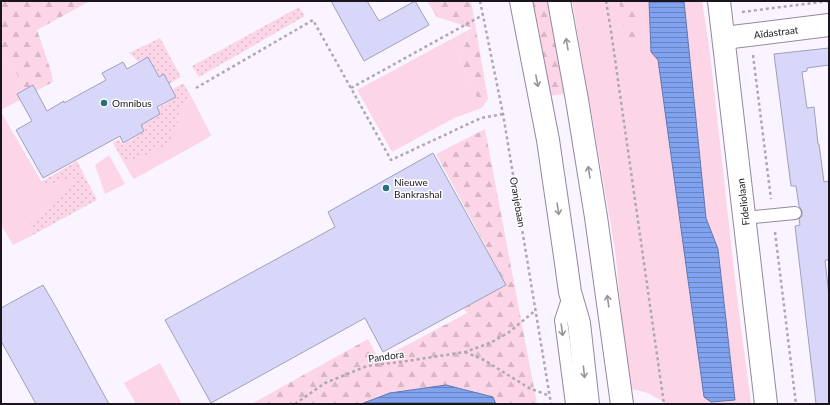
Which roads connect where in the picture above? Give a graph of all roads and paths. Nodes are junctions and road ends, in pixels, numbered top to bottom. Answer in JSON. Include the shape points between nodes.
{"nodes":[{"id":1,"x":480,"y":1,"type":"edge"},
{"id":2,"x":521,"y":1,"type":"edge"},
{"id":3,"x":559,"y":1,"type":"edge"},
{"id":4,"x":606,"y":1,"type":"edge"},
{"id":5,"x":829,"y":1,"type":"edge"},
{"id":6,"x":720,"y":8,"type":"edge"},
{"id":7,"x":483,"y":15,"type":"junction"},
{"id":8,"x":829,"y":26,"type":"edge"},
{"id":9,"x":724,"y":38,"type":"junction"},
{"id":10,"x":196,"y":88,"type":"dead end"},
{"id":11,"x":351,"y":88,"type":"junction"},
{"id":12,"x":503,"y":114,"type":"junction"},
{"id":13,"x":795,"y":212,"type":"dead end"},
{"id":14,"x":744,"y":218,"type":"junction"},
{"id":15,"x":570,"y":292,"type":"junction"},
{"id":16,"x":536,"y":310,"type":"junction"},
{"id":17,"x":465,"y":352,"type":"junction"},
{"id":18,"x":550,"y":396,"type":"junction"},
{"id":19,"x":295,"y":404,"type":"edge"},
{"id":20,"x":551,"y":404,"type":"edge"},
{"id":21,"x":572,"y":404,"type":"edge"},
{"id":22,"x":588,"y":404,"type":"edge"},
{"id":23,"x":622,"y":404,"type":"edge"},
{"id":24,"x":664,"y":404,"type":"edge"},
{"id":25,"x":766,"y":404,"type":"edge"}],
"edges":[{"from":1,"to":7,"type":"path","name":"Oranjebaan"},
{"from":2,"to":15,"type":"main road","one_way":true,"via":[[548,140]]},
{"from":23,"to":3,"type":"main road","one_way":true,"via":[[596,216]]},
{"from":4,"to":24,"type":"path"},
{"from":5,"to":6,"type":"path"},
{"from":6,"to":9,"type":"main road","name":"Fideliolaan"},
{"from":7,"to":11,"type":"path"},
{"from":7,"to":12,"type":"path","name":"Oranjebaan"},
{"from":8,"to":9,"type":"main road","name":"Aïdastraat"},
{"from":9,"to":14,"type":"main road","name":"Fideliolaan"},
{"from":10,"to":11,"type":"path","via":[[313,20]]},
{"from":11,"to":12,"type":"path","via":[[391,160],[481,118]]},
{"from":12,"to":16,"type":"path","name":"Oranjebaan"},
{"from":13,"to":14,"type":"lane"},
{"from":14,"to":25,"type":"main road","name":"Fideliolaan"},
{"from":15,"to":21,"type":"lane","one_way":true,"via":[[561,320]]},
{"from":15,"to":22,"type":"main road","one_way":true,"via":[[579,323]]},
{"from":16,"to":17,"type":"path","name":"Pandora","via":[[508,333]]},
{"from":16,"to":18,"type":"path","name":"Oranjebaan"},
{"from":17,"to":18,"type":"path","via":[[484,360],[529,388]]},
{"from":17,"to":19,"type":"path","name":"Pandora","via":[[367,366],[325,383]]},
{"from":18,"to":20,"type":"path","name":"Oranjebaan"}]}
